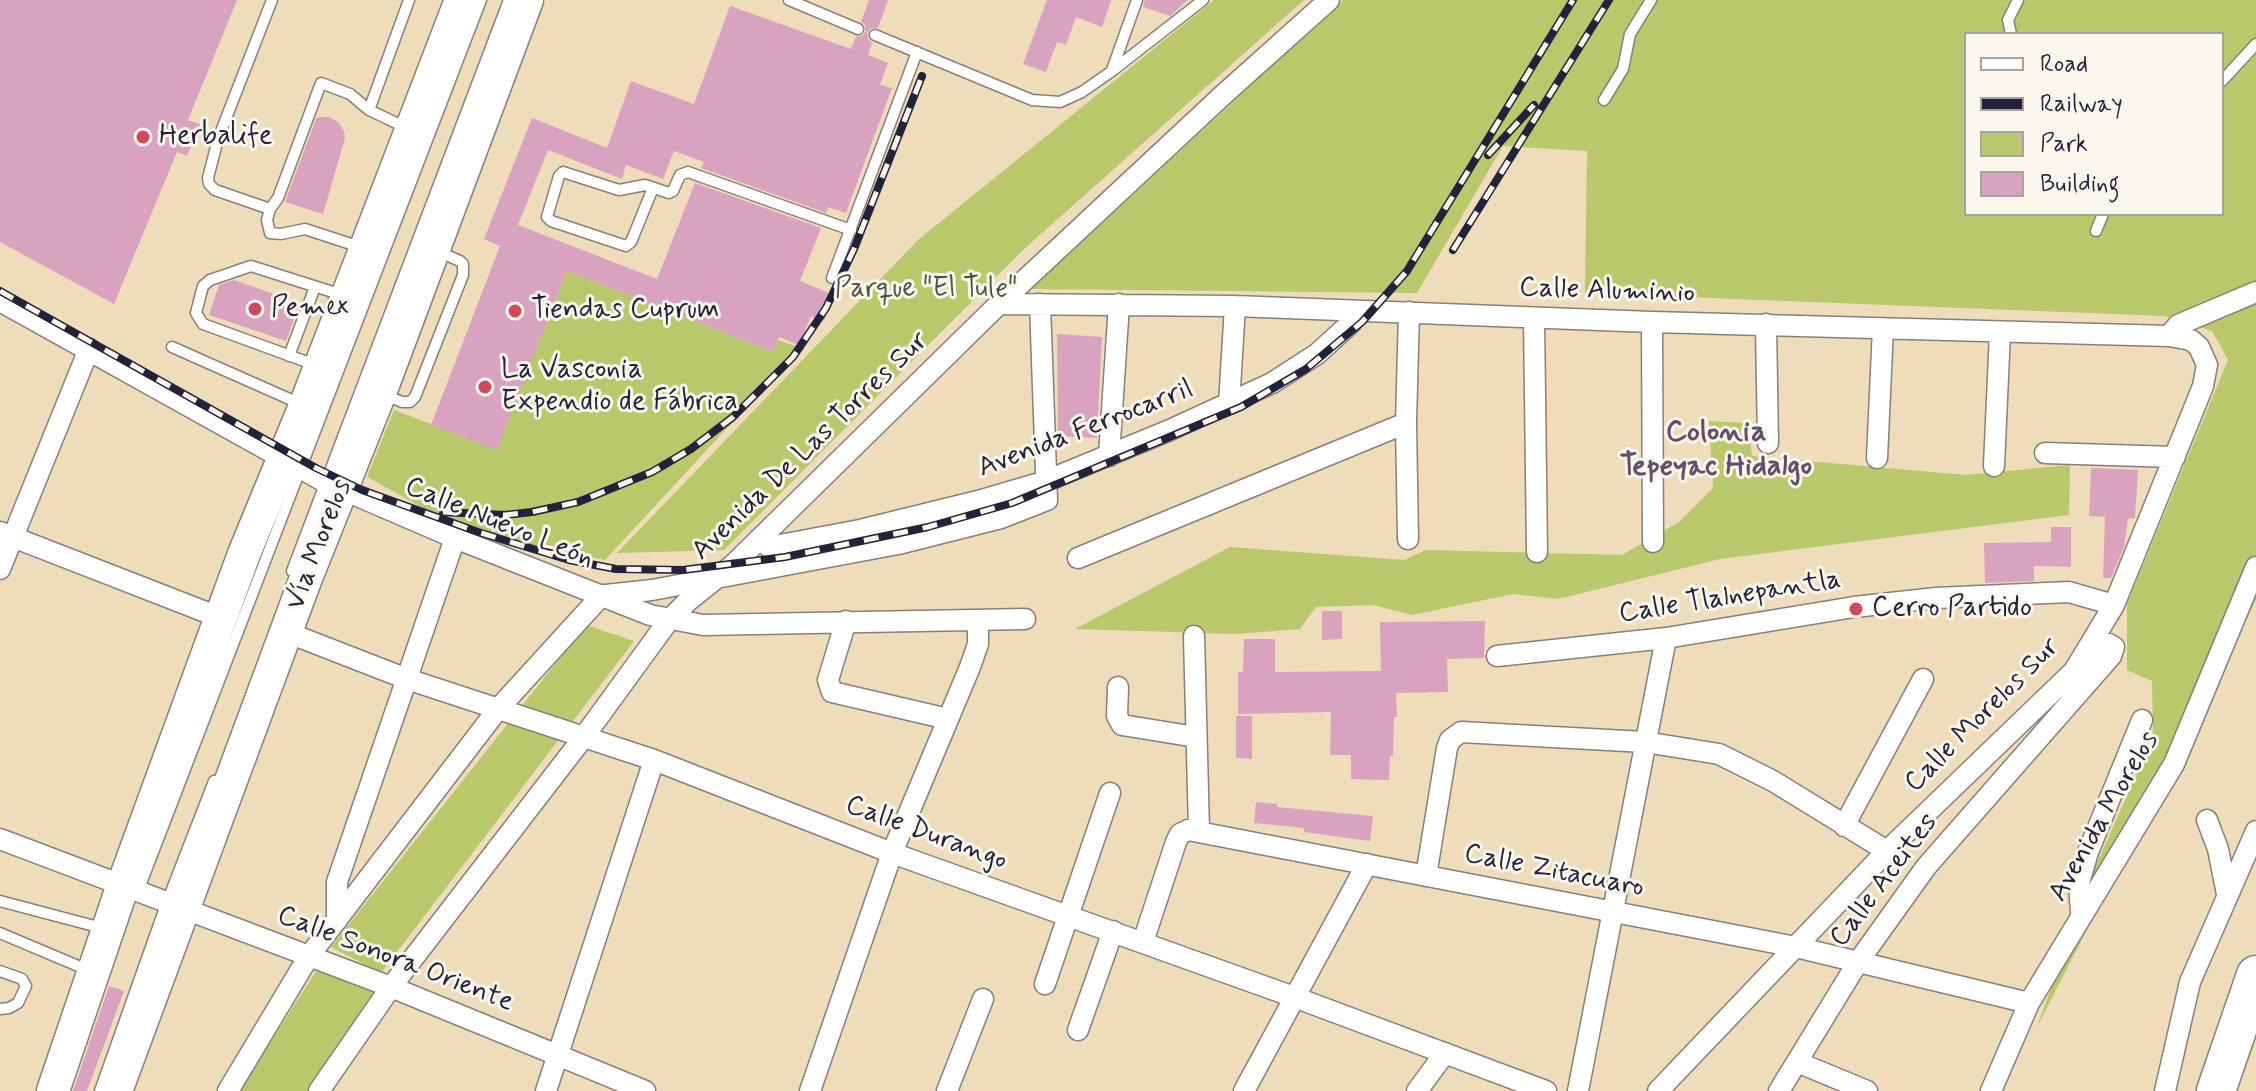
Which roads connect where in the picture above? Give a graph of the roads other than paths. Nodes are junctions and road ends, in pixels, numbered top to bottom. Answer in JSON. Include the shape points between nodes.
{"nodes":[{"id":1,"x":272,"y":0,"type":"edge"},
{"id":2,"x":409,"y":0,"type":"edge"},
{"id":3,"x":461,"y":0,"type":"edge"},
{"id":4,"x":481,"y":0,"type":"edge"},
{"id":5,"x":509,"y":0,"type":"edge"},
{"id":6,"x":527,"y":0,"type":"edge"},
{"id":7,"x":789,"y":0,"type":"edge"},
{"id":8,"x":1137,"y":0,"type":"edge"},
{"id":9,"x":1203,"y":0,"type":"edge"},
{"id":10,"x":1329,"y":0,"type":"edge"},
{"id":11,"x":1651,"y":0,"type":"edge"},
{"id":12,"x":2018,"y":0,"type":"edge"},
{"id":13,"x":858,"y":29,"type":"dead end"},
{"id":14,"x":2011,"y":32,"type":"edge"},
{"id":15,"x":875,"y":35,"type":"dead end"},
{"id":16,"x":2256,"y":44,"type":"edge"},
{"id":17,"x":917,"y":52,"type":"junction"},
{"id":18,"x":1112,"y":71,"type":"junction"},
{"id":19,"x":2224,"y":79,"type":"edge"},
{"id":20,"x":1604,"y":100,"type":"dead end"},
{"id":21,"x":369,"y":110,"type":"junction"},
{"id":22,"x":410,"y":130,"type":"junction"},
{"id":23,"x":653,"y":188,"type":"junction"},
{"id":24,"x":270,"y":209,"type":"junction"},
{"id":25,"x":2102,"y":216,"type":"edge"},
{"id":26,"x":851,"y":230,"type":"junction"},
{"id":27,"x":2096,"y":231,"type":"dead end"},
{"id":28,"x":366,"y":249,"type":"junction"},
{"id":29,"x":832,"y":278,"type":"dead end"},
{"id":30,"x":315,"y":287,"type":"junction"},
{"id":31,"x":2256,"y":292,"type":"edge"},
{"id":32,"x":347,"y":297,"type":"junction"},
{"id":33,"x":0,"y":301,"type":"edge"},
{"id":34,"x":999,"y":304,"type":"junction"},
{"id":35,"x":1040,"y":304,"type":"junction"},
{"id":36,"x":1119,"y":304,"type":"junction"},
{"id":37,"x":1235,"y":306,"type":"junction"},
{"id":38,"x":1359,"y":311,"type":"junction"},
{"id":39,"x":1409,"y":312,"type":"junction"},
{"id":40,"x":1534,"y":318,"type":"junction"},
{"id":41,"x":1652,"y":322,"type":"junction"},
{"id":42,"x":1766,"y":324,"type":"junction"},
{"id":43,"x":1883,"y":328,"type":"junction"},
{"id":44,"x":2000,"y":332,"type":"junction"},
{"id":45,"x":2169,"y":336,"type":"junction"},
{"id":46,"x":172,"y":347,"type":"dead end"},
{"id":47,"x":89,"y":349,"type":"junction"},
{"id":48,"x":289,"y":356,"type":"junction"},
{"id":49,"x":2205,"y":356,"type":"joint"},
{"id":50,"x":320,"y":367,"type":"junction"},
{"id":51,"x":1229,"y":404,"type":"junction"},
{"id":52,"x":305,"y":406,"type":"junction"},
{"id":53,"x":1406,"y":423,"type":"junction"},
{"id":54,"x":1768,"y":443,"type":"dead end"},
{"id":55,"x":2045,"y":453,"type":"dead end"},
{"id":56,"x":1109,"y":456,"type":"junction"},
{"id":57,"x":2175,"y":457,"type":"junction"},
{"id":58,"x":1877,"y":458,"type":"dead end"},
{"id":59,"x":291,"y":464,"type":"junction"},
{"id":60,"x":1994,"y":466,"type":"dead end"},
{"id":61,"x":333,"y":485,"type":"junction"},
{"id":62,"x":1047,"y":490,"type":"junction"},
{"id":63,"x":6,"y":534,"type":"edge"},
{"id":64,"x":455,"y":538,"type":"junction"},
{"id":65,"x":759,"y":539,"type":"junction"},
{"id":66,"x":1408,"y":539,"type":"dead end"},
{"id":67,"x":1653,"y":542,"type":"dead end"},
{"id":68,"x":1537,"y":552,"type":"dead end"},
{"id":69,"x":1078,"y":558,"type":"dead end"},
{"id":70,"x":2256,"y":567,"type":"edge"},
{"id":71,"x":0,"y":569,"type":"edge"},
{"id":72,"x":722,"y":576,"type":"junction"},
{"id":73,"x":288,"y":582,"type":"dead end"},
{"id":74,"x":602,"y":595,"type":"junction"},
{"id":75,"x":2114,"y":605,"type":"junction"},
{"id":76,"x":221,"y":618,"type":"junction"},
{"id":77,"x":1025,"y":619,"type":"dead end"},
{"id":78,"x":669,"y":620,"type":"junction"},
{"id":79,"x":846,"y":621,"type":"junction"},
{"id":80,"x":978,"y":621,"type":"junction"},
{"id":81,"x":286,"y":632,"type":"junction"},
{"id":82,"x":1194,"y":636,"type":"dead end"},
{"id":83,"x":1666,"y":638,"type":"junction"},
{"id":84,"x":1497,"y":656,"type":"dead end"},
{"id":85,"x":2074,"y":671,"type":"junction"},
{"id":86,"x":407,"y":679,"type":"junction"},
{"id":87,"x":1923,"y":679,"type":"dead end"},
{"id":88,"x":1118,"y":687,"type":"dead end"},
{"id":89,"x":498,"y":709,"type":"junction"},
{"id":90,"x":948,"y":719,"type":"junction"},
{"id":91,"x":2142,"y":720,"type":"dead end"},
{"id":92,"x":1196,"y":737,"type":"junction"},
{"id":93,"x":583,"y":738,"type":"junction"},
{"id":94,"x":1645,"y":742,"type":"junction"},
{"id":95,"x":654,"y":760,"type":"junction"},
{"id":96,"x":220,"y":766,"type":"dead end"},
{"id":97,"x":1110,"y":793,"type":"dead end"},
{"id":98,"x":2207,"y":820,"type":"dead end"},
{"id":99,"x":1844,"y":826,"type":"junction"},
{"id":100,"x":1199,"y":831,"type":"junction"},
{"id":101,"x":2256,"y":831,"type":"edge"},
{"id":102,"x":0,"y":839,"type":"edge"},
{"id":103,"x":1887,"y":851,"type":"junction"},
{"id":104,"x":892,"y":853,"type":"junction"},
{"id":105,"x":1367,"y":864,"type":"junction"},
{"id":106,"x":1426,"y":876,"type":"junction"},
{"id":107,"x":131,"y":893,"type":"junction"},
{"id":108,"x":2227,"y":894,"type":"junction"},
{"id":109,"x":0,"y":901,"type":"edge"},
{"id":110,"x":176,"y":905,"type":"junction"},
{"id":111,"x":1612,"y":913,"type":"junction"},
{"id":112,"x":2081,"y":913,"type":"junction"},
{"id":113,"x":1068,"y":914,"type":"junction"},
{"id":114,"x":337,"y":920,"type":"junction"},
{"id":115,"x":108,"y":930,"type":"junction"},
{"id":116,"x":1113,"y":931,"type":"junction"},
{"id":117,"x":0,"y":933,"type":"edge"},
{"id":118,"x":1143,"y":942,"type":"junction"},
{"id":119,"x":1796,"y":947,"type":"junction"},
{"id":120,"x":309,"y":956,"type":"junction"},
{"id":121,"x":1858,"y":962,"type":"junction"},
{"id":122,"x":0,"y":971,"type":"edge"},
{"id":123,"x":93,"y":973,"type":"junction"},
{"id":124,"x":2256,"y":975,"type":"edge"},
{"id":125,"x":1045,"y":984,"type":"dead end"},
{"id":126,"x":391,"y":987,"type":"junction"},
{"id":127,"x":1294,"y":997,"type":"junction"},
{"id":128,"x":983,"y":999,"type":"dead end"},
{"id":129,"x":2029,"y":1003,"type":"junction"},
{"id":130,"x":0,"y":1009,"type":"edge"},
{"id":131,"x":1078,"y":1030,"type":"dead end"},
{"id":132,"x":1445,"y":1053,"type":"junction"},
{"id":133,"x":559,"y":1055,"type":"junction"},
{"id":134,"x":1797,"y":1062,"type":"junction"},
{"id":135,"x":53,"y":1091,"type":"edge"},
{"id":136,"x":100,"y":1091,"type":"edge"},
{"id":137,"x":116,"y":1091,"type":"edge"},
{"id":138,"x":228,"y":1091,"type":"edge"},
{"id":139,"x":319,"y":1091,"type":"edge"},
{"id":140,"x":546,"y":1091,"type":"edge"},
{"id":141,"x":645,"y":1091,"type":"edge"},
{"id":142,"x":810,"y":1091,"type":"edge"},
{"id":143,"x":947,"y":1091,"type":"edge"},
{"id":144,"x":1244,"y":1091,"type":"edge"},
{"id":145,"x":1417,"y":1091,"type":"edge"},
{"id":146,"x":1546,"y":1091,"type":"edge"},
{"id":147,"x":1578,"y":1091,"type":"edge"},
{"id":148,"x":1658,"y":1091,"type":"edge"},
{"id":149,"x":1779,"y":1091,"type":"edge"},
{"id":150,"x":1867,"y":1091,"type":"edge"},
{"id":151,"x":1991,"y":1091,"type":"edge"},
{"id":152,"x":2165,"y":1091,"type":"edge"},
{"id":153,"x":2216,"y":1091,"type":"edge"}],
"edges":[{"from":1,"to":24,"type":"lane","via":[[208,178],[215,190]]},
{"from":2,"to":21,"type":"lane"},
{"from":3,"to":22,"type":"main road"},
{"from":4,"to":59,"type":"lane"},
{"from":5,"to":61,"type":"lane"},
{"from":6,"to":61,"type":"main road","name":"Vía Morelos","via":[[380,393]]},
{"from":7,"to":13,"type":"lane"},
{"from":8,"to":18,"type":"lane"},
{"from":9,"to":18,"type":"lane"},
{"from":10,"to":34,"type":"street","name":"Avenida De Las Torres Sur"},
{"from":11,"to":20,"type":"lane","via":[[1630,34],[1623,69]]},
{"from":12,"to":14,"type":"lane","via":[[2008,20]]},
{"from":15,"to":17,"type":"lane"},
{"from":16,"to":19,"type":"lane"},
{"from":17,"to":18,"type":"lane","via":[[1048,103],[1069,100]]},
{"from":17,"to":26,"type":"lane"},
{"from":21,"to":22,"type":"lane"},
{"from":21,"to":24,"type":"lane","via":[[353,96],[321,83]]},
{"from":22,"to":28,"type":"main road"},
{"from":23,"to":23,"type":"lane","via":[[619,190],[563,172],[547,217],[626,246]]},
{"from":23,"to":26,"type":"lane","via":[[671,192],[680,175],[688,172]]},
{"from":24,"to":28,"type":"lane","via":[[267,225],[273,234],[305,229]]},
{"from":25,"to":27,"type":"lane"},
{"from":26,"to":29,"type":"lane"},
{"from":28,"to":32,"type":"main road"},
{"from":30,"to":32,"type":"lane"},
{"from":30,"to":48,"type":"lane"},
{"from":30,"to":48,"type":"lane","via":[[251,266],[203,286],[196,313],[203,324]]},
{"from":31,"to":45,"type":"street","via":[[2178,325]]},
{"from":32,"to":50,"type":"main road"},
{"from":33,"to":47,"type":"street","name":"Calle Nuevo León"},
{"from":34,"to":35,"type":"street","name":"Calle Aluminio"},
{"from":34,"to":65,"type":"street","name":"Avenida De Las Torres Sur"},
{"from":35,"to":36,"type":"street","name":"Calle Aluminio"},
{"from":35,"to":62,"type":"street"},
{"from":36,"to":37,"type":"street","name":"Calle Aluminio"},
{"from":36,"to":56,"type":"street"},
{"from":37,"to":38,"type":"street","name":"Calle Aluminio"},
{"from":37,"to":51,"type":"street"},
{"from":38,"to":39,"type":"street","name":"Calle Aluminio"},
{"from":38,"to":51,"type":"street","name":"Avenida Ferrocarril","via":[[1317,354]]},
{"from":39,"to":40,"type":"street","name":"Calle Aluminio"},
{"from":39,"to":53,"type":"street"},
{"from":40,"to":41,"type":"street","name":"Calle Aluminio"},
{"from":40,"to":68,"type":"street"},
{"from":41,"to":42,"type":"street","name":"Calle Aluminio"},
{"from":41,"to":67,"type":"street"},
{"from":42,"to":43,"type":"street","name":"Calle Aluminio"},
{"from":42,"to":54,"type":"street"},
{"from":43,"to":44,"type":"street","name":"Calle Aluminio"},
{"from":43,"to":58,"type":"street"},
{"from":44,"to":45,"type":"street","name":"Calle Aluminio"},
{"from":44,"to":60,"type":"street"},
{"from":45,"to":49,"type":"street","name":"Calle Aluminio","via":[[2191,340]]},
{"from":46,"to":52,"type":"lane"},
{"from":47,"to":59,"type":"street","name":"Calle Nuevo León"},
{"from":47,"to":63,"type":"street"},
{"from":48,"to":50,"type":"lane"},
{"from":49,"to":57,"type":"street","name":"Calle Morelos Sur","via":[[2203,386]]},
{"from":50,"to":52,"type":"main road"},
{"from":51,"to":56,"type":"street","name":"Avenida Ferrocarril"},
{"from":52,"to":59,"type":"main road"},
{"from":53,"to":66,"type":"street"},
{"from":53,"to":69,"type":"street"},
{"from":55,"to":57,"type":"street"},
{"from":56,"to":62,"type":"street","name":"Avenida Ferrocarril"},
{"from":57,"to":75,"type":"street","name":"Calle Morelos Sur"},
{"from":59,"to":61,"type":"street","name":"Calle Nuevo León"},
{"from":59,"to":76,"type":"main road"},
{"from":59,"to":107,"type":"lane"},
{"from":61,"to":64,"type":"street","name":"Calle Nuevo León"},
{"from":61,"to":73,"type":"lane"},
{"from":61,"to":81,"type":"main road","name":"Vía Morelos"},
{"from":62,"to":65,"type":"street","name":"Avenida Ferrocarril","via":[[769,547]]},
{"from":62,"to":72,"type":"street","name":"Avenida Ferrocarril","via":[[1001,518],[898,544]]},
{"from":63,"to":71,"type":"street"},
{"from":63,"to":76,"type":"street"},
{"from":64,"to":74,"type":"street","name":"Calle Nuevo León"},
{"from":64,"to":86,"type":"street"},
{"from":65,"to":72,"type":"street","name":"Avenida De Las Torres Sur"},
{"from":70,"to":112,"type":"street","name":"Avenida Morelos","via":[[2174,764]]},
{"from":72,"to":74,"type":"street","name":"Avenida Ferrocarril"},
{"from":72,"to":78,"type":"street","name":"Avenida De Las Torres Sur"},
{"from":74,"to":78,"type":"street","name":"Calle Nuevo León"},
{"from":74,"to":89,"type":"street"},
{"from":75,"to":83,"type":"street","name":"Calle Tlalnepantla","via":[[2069,592],[1936,598]]},
{"from":75,"to":85,"type":"street","name":"Calle Morelos Sur"},
{"from":76,"to":107,"type":"main road"},
{"from":77,"to":80,"type":"street","name":"Calle Nuevo León"},
{"from":78,"to":79,"type":"street","name":"Calle Nuevo León","via":[[703,625]]},
{"from":78,"to":93,"type":"street","name":"Avenida De Las Torres Sur"},
{"from":79,"to":80,"type":"street","name":"Calle Nuevo León"},
{"from":79,"to":90,"type":"street","via":[[828,680],[832,692]]},
{"from":80,"to":90,"type":"street","via":[[976,652]]},
{"from":81,"to":86,"type":"street","name":"Calle Durango"},
{"from":81,"to":110,"type":"main road","name":"Vía Morelos"},
{"from":82,"to":92,"type":"street"},
{"from":83,"to":84,"type":"street","name":"Calle Tlalnepantla"},
{"from":83,"to":94,"type":"street"},
{"from":85,"to":103,"type":"street","name":"Calle Morelos Sur"},
{"from":85,"to":121,"type":"street","name":"Calle Aceites","via":[[2104,646],[2114,647],[1926,867]]},
{"from":86,"to":89,"type":"street","name":"Calle Durango"},
{"from":86,"to":114,"type":"street","via":[[337,882]]},
{"from":87,"to":99,"type":"street"},
{"from":88,"to":92,"type":"street","via":[[1117,716],[1122,725]]},
{"from":89,"to":93,"type":"street","name":"Calle Durango"},
{"from":89,"to":114,"type":"street"},
{"from":90,"to":104,"type":"street"},
{"from":91,"to":112,"type":"street","via":[[2088,852],[2079,883]]},
{"from":92,"to":100,"type":"street"},
{"from":93,"to":95,"type":"street","name":"Calle Durango"},
{"from":93,"to":126,"type":"street","name":"Avenida De Las Torres Sur"},
{"from":94,"to":99,"type":"street","via":[[1719,754]]},
{"from":94,"to":106,"type":"street","via":[[1461,732],[1450,740]]},
{"from":94,"to":111,"type":"street"},
{"from":95,"to":104,"type":"street","name":"Calle Durango"},
{"from":95,"to":133,"type":"street"},
{"from":96,"to":110,"type":"lane"},
{"from":97,"to":113,"type":"street"},
{"from":98,"to":108,"type":"street"},
{"from":99,"to":103,"type":"street"},
{"from":100,"to":105,"type":"street","name":"Calle Zitacuaro"},
{"from":100,"to":118,"type":"street","via":[[1178,837]]},
{"from":101,"to":108,"type":"street"},
{"from":102,"to":107,"type":"street","name":"Calle Sonora Oriente"},
{"from":103,"to":119,"type":"street","name":"Calle Morelos Sur"},
{"from":104,"to":113,"type":"street","name":"Calle Durango"},
{"from":104,"to":142,"type":"street"},
{"from":105,"to":106,"type":"street","name":"Calle Zitacuaro"},
{"from":105,"to":127,"type":"street"},
{"from":106,"to":111,"type":"street","name":"Calle Zitacuaro"},
{"from":107,"to":110,"type":"street","name":"Calle Sonora Oriente"},
{"from":107,"to":115,"type":"main road"},
{"from":108,"to":152,"type":"street","via":[[2190,982]]},
{"from":109,"to":115,"type":"lane"},
{"from":110,"to":120,"type":"street","name":"Calle Sonora Oriente"},
{"from":110,"to":136,"type":"lane"},
{"from":110,"to":137,"type":"main road","name":"Vía Morelos"},
{"from":111,"to":119,"type":"street","name":"Calle Zitacuaro"},
{"from":111,"to":147,"type":"street"},
{"from":112,"to":129,"type":"street","name":"Avenida Morelos"},
{"from":113,"to":116,"type":"street","name":"Calle Durango"},
{"from":113,"to":125,"type":"street"},
{"from":114,"to":120,"type":"street"},
{"from":115,"to":123,"type":"main road"},
{"from":116,"to":118,"type":"street","name":"Calle Durango"},
{"from":116,"to":131,"type":"street"},
{"from":117,"to":123,"type":"lane"},
{"from":118,"to":127,"type":"street","name":"Calle Durango"},
{"from":119,"to":121,"type":"street","name":"Calle Zitacuaro"},
{"from":119,"to":148,"type":"street","name":"Calle Morelos Sur"},
{"from":120,"to":126,"type":"street","name":"Calle Sonora Oriente"},
{"from":120,"to":138,"type":"street"},
{"from":121,"to":129,"type":"street","name":"Calle Zitacuaro"},
{"from":121,"to":134,"type":"street","name":"Calle Aceites"},
{"from":122,"to":130,"type":"lane","via":[[22,979],[26,986],[18,1003]]},
{"from":123,"to":135,"type":"main road"},
{"from":124,"to":153,"type":"highway"},
{"from":126,"to":133,"type":"street","name":"Calle Sonora Oriente"},
{"from":126,"to":139,"type":"street","name":"Avenida De Las Torres Sur"},
{"from":127,"to":132,"type":"street","name":"Calle Durango"},
{"from":127,"to":144,"type":"street"},
{"from":128,"to":143,"type":"street"},
{"from":129,"to":151,"type":"street","name":"Avenida Morelos"},
{"from":132,"to":145,"type":"street"},
{"from":132,"to":146,"type":"street","name":"Calle Durango"},
{"from":133,"to":140,"type":"street"},
{"from":133,"to":141,"type":"street","name":"Calle Sonora Oriente"},
{"from":134,"to":149,"type":"street","name":"Calle Aceites"},
{"from":134,"to":150,"type":"street"}]}
